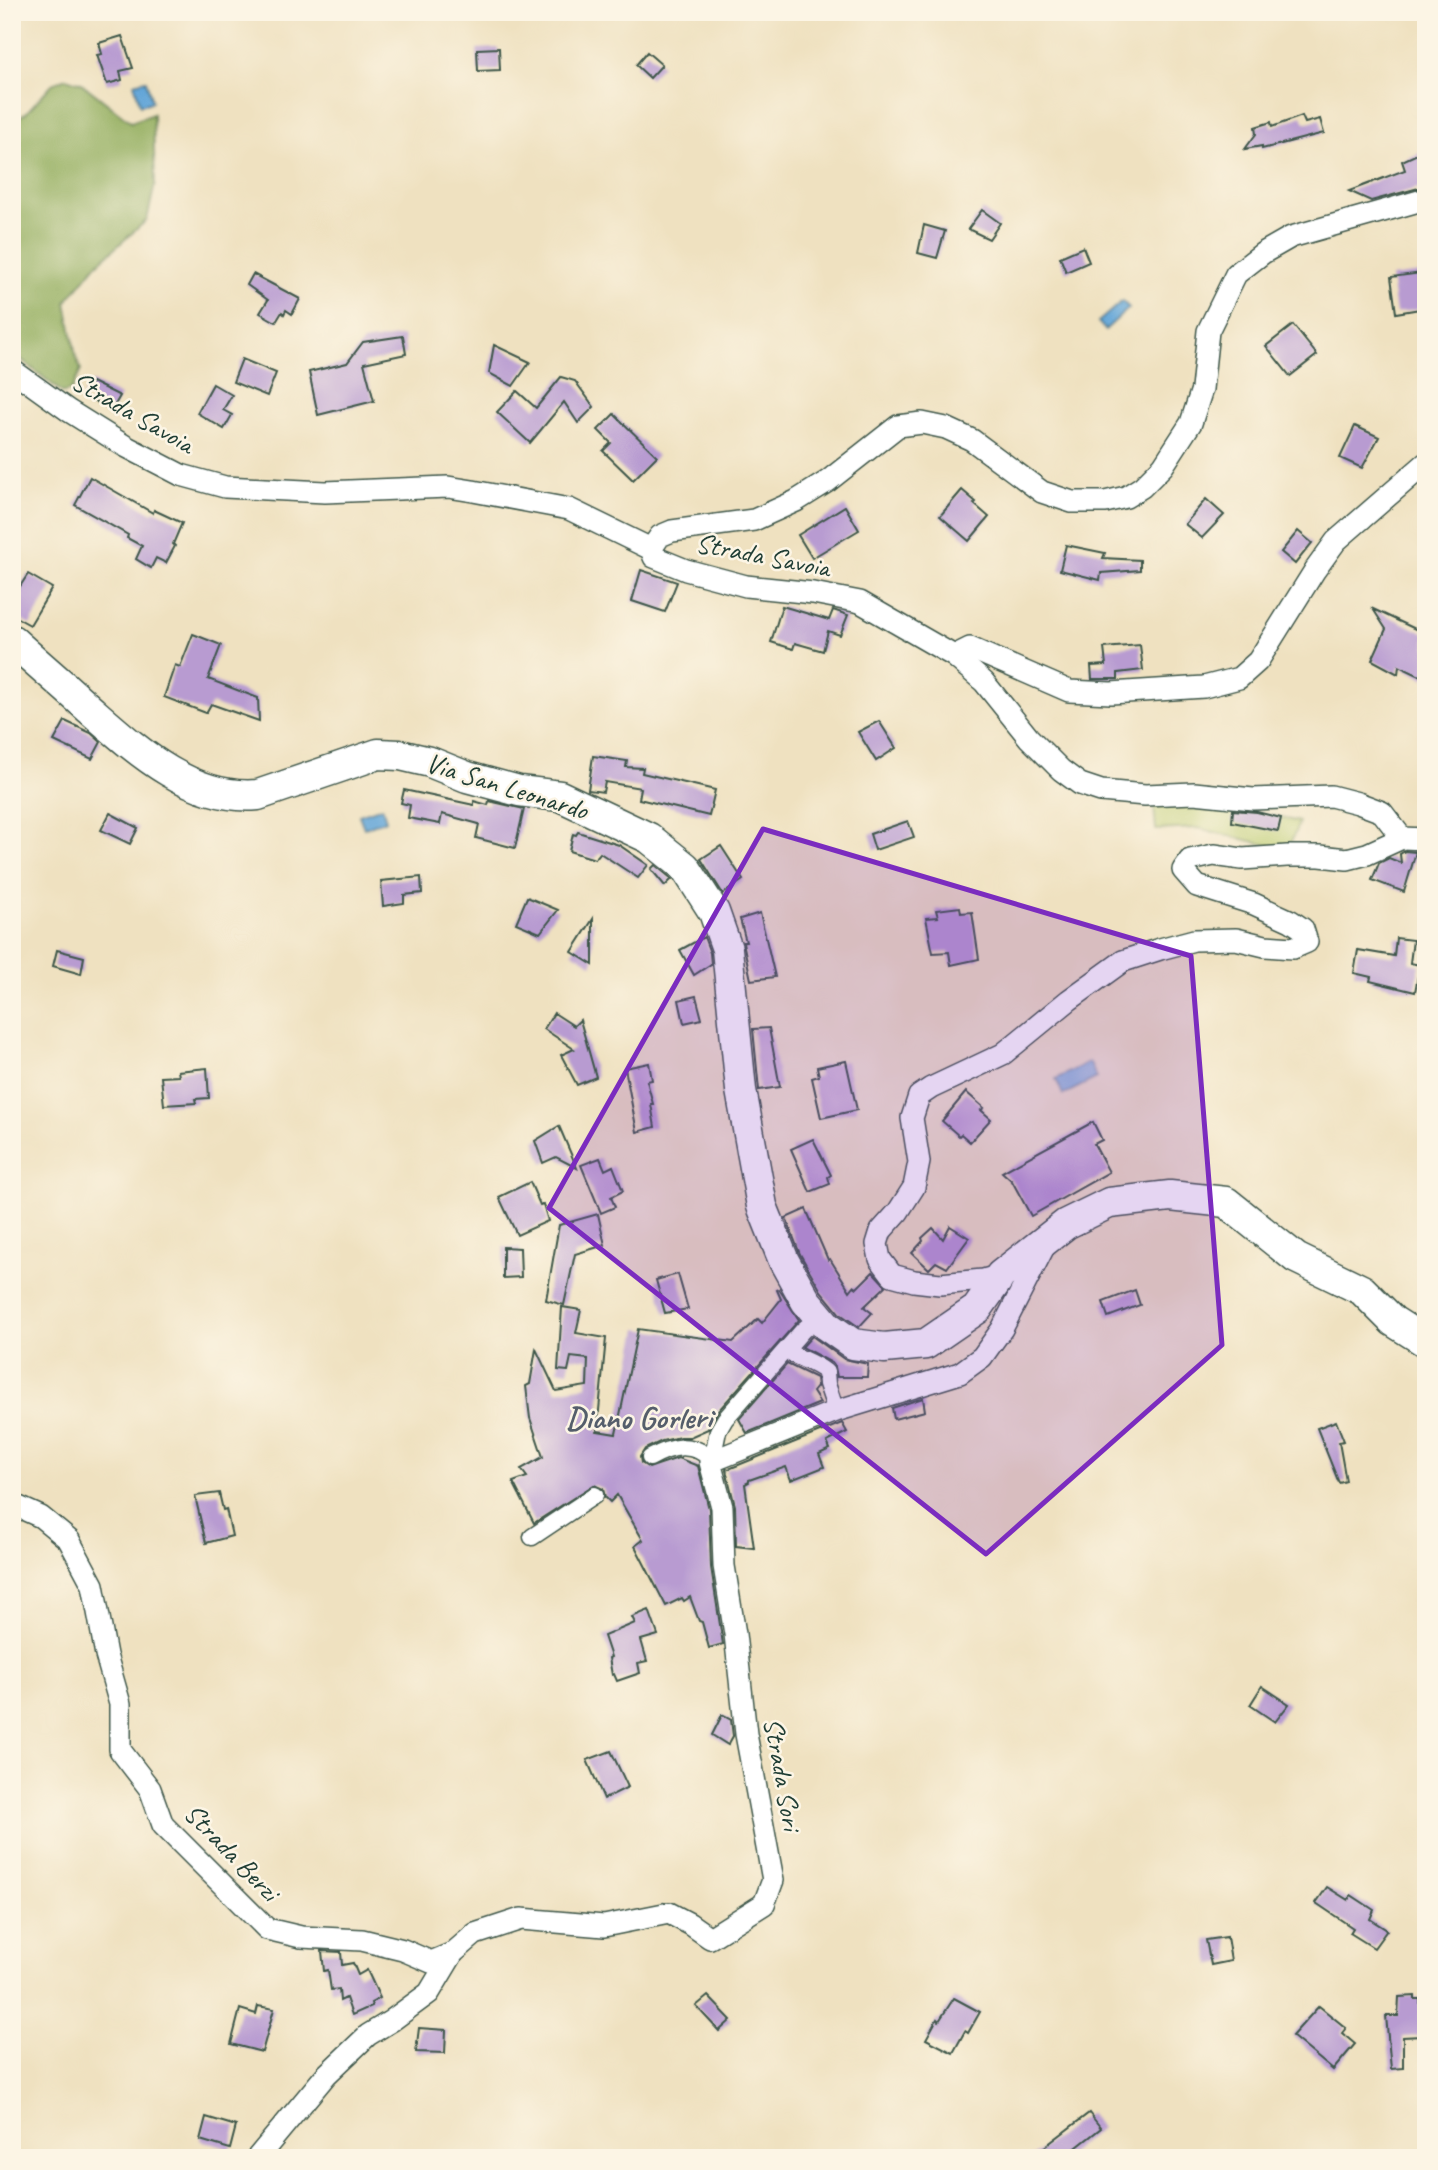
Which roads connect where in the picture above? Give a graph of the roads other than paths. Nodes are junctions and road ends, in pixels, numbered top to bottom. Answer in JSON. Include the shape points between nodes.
{"nodes":[{"id":1,"x":1426,"y":199,"type":"edge"},
{"id":2,"x":12,"y":370,"type":"edge"},
{"id":3,"x":1426,"y":463,"type":"edge"},
{"id":4,"x":651,"y":549,"type":"junction"},
{"id":5,"x":12,"y":640,"type":"edge"},
{"id":6,"x":954,"y":656,"type":"junction"},
{"id":7,"x":1402,"y":838,"type":"junction"},
{"id":8,"x":1426,"y":839,"type":"edge"},
{"id":9,"x":1050,"y":1237,"type":"junction"},
{"id":10,"x":1001,"y":1275,"type":"junction"},
{"id":11,"x":827,"y":1326,"type":"junction"},
{"id":12,"x":1426,"y":1342,"type":"edge"},
{"id":13,"x":786,"y":1351,"type":"junction"},
{"id":14,"x":836,"y":1412,"type":"junction"},
{"id":15,"x":650,"y":1458,"type":"dead end"},
{"id":16,"x":712,"y":1460,"type":"junction"},
{"id":17,"x":595,"y":1494,"type":"dead end"},
{"id":18,"x":12,"y":1504,"type":"edge"},
{"id":19,"x":532,"y":1536,"type":"dead end"},
{"id":20,"x":453,"y":1953,"type":"junction"},
{"id":21,"x":257,"y":2158,"type":"edge"}],
"edges":[{"from":1,"to":4,"type":"street","via":[[1291,237],[1236,274],[1208,331],[1202,389],[1191,423],[1163,466],[1126,497],[1072,502],[1042,492],[972,440],[922,423],[898,426],[796,501],[754,520],[671,531],[660,536]]},
{"from":2,"to":4,"type":"street","name":"Strada Savoia","via":[[125,446],[181,475],[226,487],[325,492],[448,487],[569,509]]},
{"from":3,"to":6,"type":"street","via":[[1336,541],[1258,661],[1239,678],[1204,687],[1069,691],[970,649]]},
{"from":4,"to":6,"type":"street","name":"Strada Savoia","via":[[654,557],[686,570],[747,586],[860,602]]},
{"from":5,"to":11,"type":"main road","name":"Via San Leonardo","via":[[125,741],[166,770],[208,789],[258,795],[378,754],[400,755],[519,791],[560,796],[649,838],[685,867],[714,912],[727,949],[741,1090],[762,1206],[784,1261],[806,1301]]},
{"from":6,"to":7,"type":"street","name":"Strada Savoia","via":[[984,682],[1029,738],[1080,784],[1145,795],[1331,796],[1382,812]]},
{"from":7,"to":8,"type":"street"},
{"from":7,"to":10,"type":"street","via":[[1347,859],[1214,855],[1190,860],[1183,870],[1197,886],[1291,921],[1303,929],[1307,942],[1293,948],[1236,939],[1194,940],[1123,961],[1003,1054],[919,1096],[912,1118],[919,1162],[914,1187],[881,1231],[877,1244],[880,1259],[892,1275],[927,1283]]},
{"from":9,"to":10,"type":"main road","name":"Via San Leonardo"},
{"from":9,"to":12,"type":"main road","name":"Via San Leonardo","via":[[1109,1203],[1170,1196],[1226,1202],[1296,1258],[1362,1290],[1393,1321]]},
{"from":9,"to":14,"type":"street","via":[[1002,1329],[982,1357],[960,1373]]},
{"from":10,"to":11,"type":"main road","name":"Via San Leonardo","via":[[977,1309],[926,1344],[884,1348],[853,1344]]},
{"from":11,"to":13,"type":"street","via":[[814,1321]]},
{"from":13,"to":14,"type":"street","via":[[826,1372]]},
{"from":13,"to":16,"type":"street","via":[[721,1425]]},
{"from":14,"to":16,"type":"street"},
{"from":15,"to":16,"type":"street","via":[[664,1450],[688,1448],[700,1449]]},
{"from":16,"to":20,"type":"street","name":"Strada Sori","via":[[709,1464],[722,1507],[724,1566],[746,1734],[773,1880],[764,1904],[710,1938],[669,1913],[604,1926],[521,1919],[475,1934]]},
{"from":17,"to":19,"type":"street"},
{"from":18,"to":20,"type":"street","name":"Strada Berzi","via":[[41,1517],[69,1540],[93,1585],[120,1704],[120,1750],[150,1789],[163,1825],[213,1877],[267,1929],[301,1937],[362,1940],[431,1962]]},
{"from":20,"to":21,"type":"street","name":"Strada Sori","via":[[429,1993],[368,2035],[326,2075]]}]}
